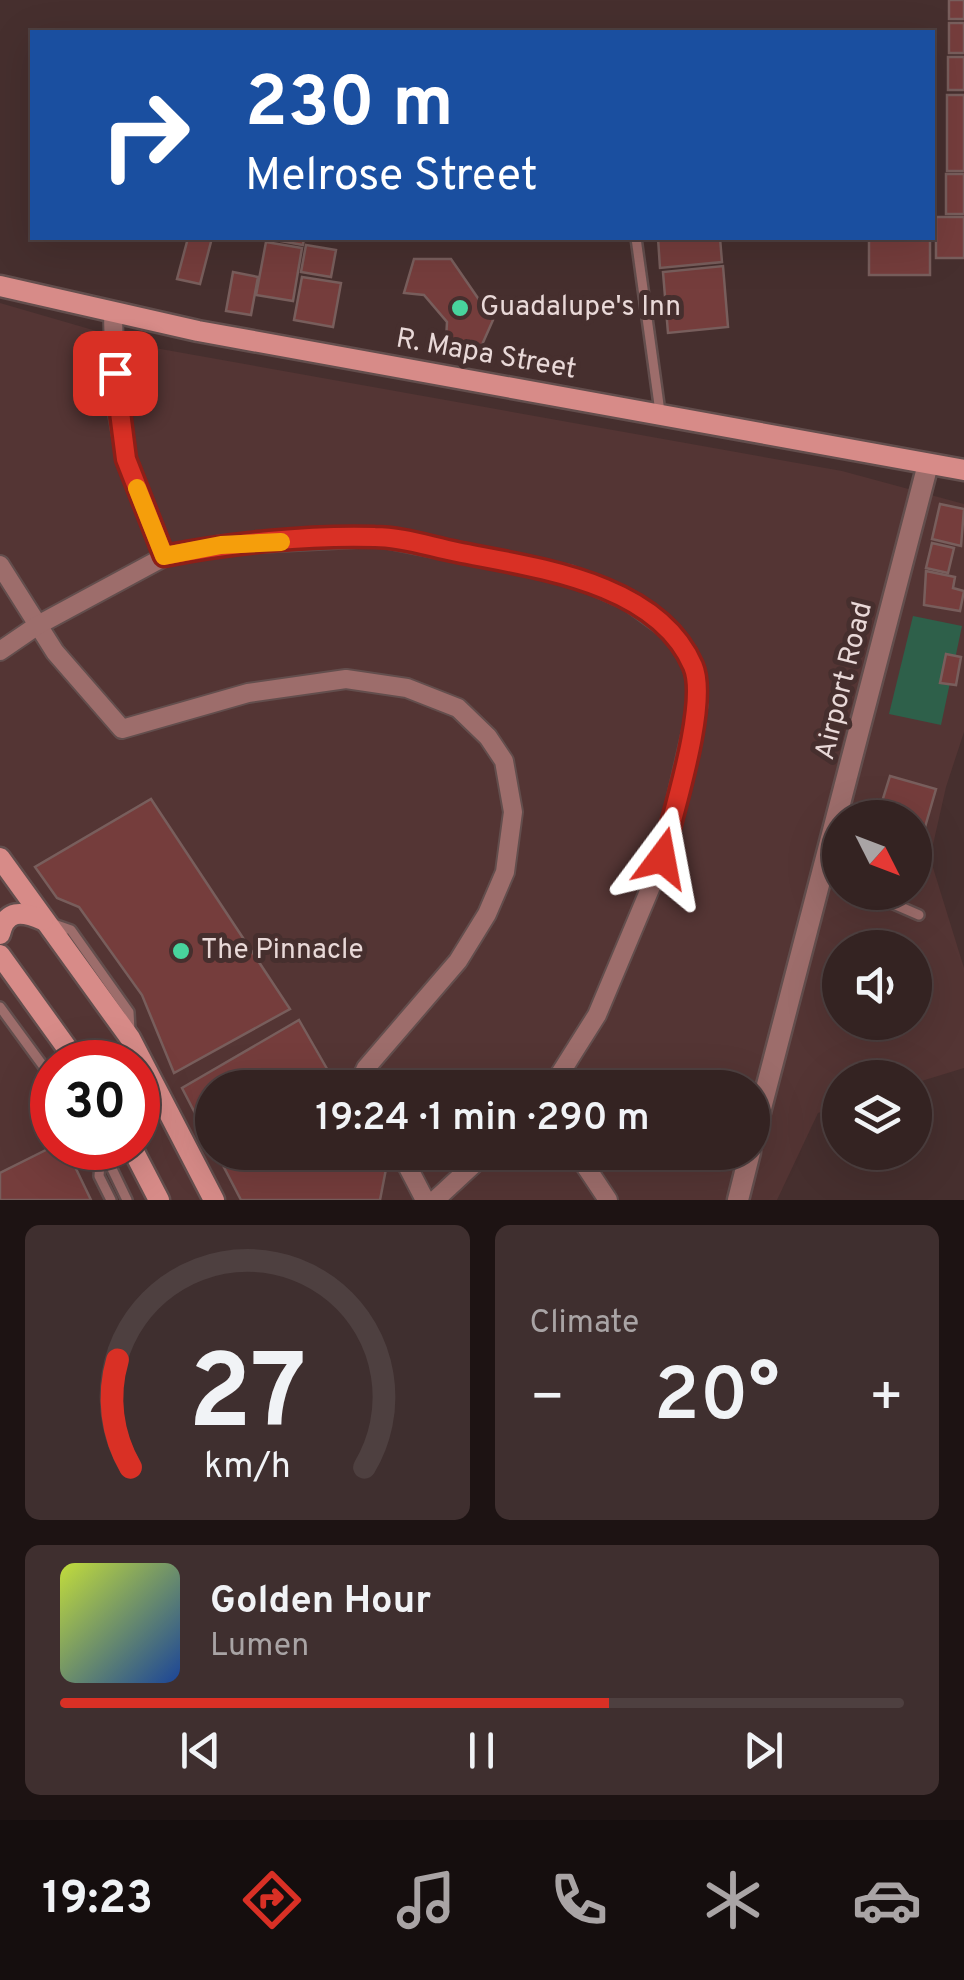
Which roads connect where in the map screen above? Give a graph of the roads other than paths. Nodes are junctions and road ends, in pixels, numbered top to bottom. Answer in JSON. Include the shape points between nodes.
{"nodes":[{"id":1,"x":636,"y":240,"type":"edge"},
{"id":2,"x":0,"y":286,"type":"edge"},
{"id":3,"x":113,"y":314,"type":"junction"},
{"id":4,"x":661,"y":415,"type":"junction"},
{"id":5,"x":928,"y":464,"type":"junction"},
{"id":6,"x":964,"y":470,"type":"edge"},
{"id":7,"x":164,"y":556,"type":"junction"},
{"id":8,"x":0,"y":564,"type":"edge"},
{"id":9,"x":38,"y":625,"type":"junction"},
{"id":10,"x":0,"y":651,"type":"edge"},
{"id":11,"x":850,"y":800,"type":"edge"},
{"id":12,"x":0,"y":858,"type":"edge"},
{"id":13,"x":822,"y":910,"type":"edge"},
{"id":14,"x":907,"y":910,"type":"edge"},
{"id":15,"x":919,"y":915,"type":"dead end"},
{"id":16,"x":45,"y":920,"type":"junction"},
{"id":17,"x":0,"y":934,"type":"edge"},
{"id":18,"x":0,"y":953,"type":"edge"},
{"id":19,"x":0,"y":1007,"type":"edge"},
{"id":20,"x":61,"y":1040,"type":"edge"},
{"id":21,"x":30,"y":1048,"type":"edge"},
{"id":22,"x":365,"y":1070,"type":"edge"},
{"id":23,"x":562,"y":1070,"type":"edge"},
{"id":24,"x":770,"y":1084,"type":"edge"},
{"id":25,"x":99,"y":1170,"type":"edge"},
{"id":26,"x":112,"y":1170,"type":"edge"},
{"id":27,"x":143,"y":1170,"type":"edge"},
{"id":28,"x":410,"y":1170,"type":"edge"},
{"id":29,"x":468,"y":1170,"type":"edge"},
{"id":30,"x":588,"y":1170,"type":"edge"},
{"id":31,"x":746,"y":1170,"type":"edge"},
{"id":32,"x":112,"y":1200,"type":"edge"},
{"id":33,"x":127,"y":1200,"type":"edge"},
{"id":34,"x":158,"y":1200,"type":"edge"},
{"id":35,"x":214,"y":1200,"type":"edge"},
{"id":36,"x":426,"y":1200,"type":"edge"},
{"id":37,"x":435,"y":1200,"type":"edge"},
{"id":38,"x":608,"y":1200,"type":"edge"},
{"id":39,"x":738,"y":1200,"type":"edge"}],
"edges":[{"from":1,"to":4,"type":"lane"},
{"from":2,"to":3,"type":"main road","name":"R. Mapa Street"},
{"from":3,"to":4,"type":"main road","name":"R. Mapa Street"},
{"from":3,"to":7,"type":"street","via":[[126,459]]},
{"from":4,"to":5,"type":"main road","name":"R. Mapa Street"},
{"from":5,"to":6,"type":"main road","name":"R. Mapa Street"},
{"from":5,"to":11,"type":"street","name":"Airport Road"},
{"from":7,"to":9,"type":"street"},
{"from":7,"to":23,"type":"street","via":[[221,545],[378,536],[570,574],[629,601],[673,633],[695,669],[698,704],[662,858],[597,1016]]},
{"from":8,"to":9,"type":"street"},
{"from":9,"to":10,"type":"street"},
{"from":9,"to":22,"type":"street","via":[[122,729],[248,693],[346,679],[424,694],[458,708],[488,737],[504,761],[513,812],[505,872],[458,961]]},
{"from":12,"to":16,"type":"main road"},
{"from":13,"to":24,"type":"street","name":"Airport Road"},
{"from":14,"to":15,"type":"lane"},
{"from":16,"to":17,"type":"main road","via":[[12,914]]},
{"from":16,"to":35,"type":"main road","via":[[130,1038]]},
{"from":18,"to":20,"type":"main road"},
{"from":19,"to":21,"type":"lane"},
{"from":25,"to":32,"type":"lane"},
{"from":26,"to":33,"type":"lane"},
{"from":27,"to":34,"type":"main road"},
{"from":28,"to":36,"type":"street"},
{"from":29,"to":37,"type":"street"},
{"from":30,"to":38,"type":"street"},
{"from":31,"to":39,"type":"street"}]}
